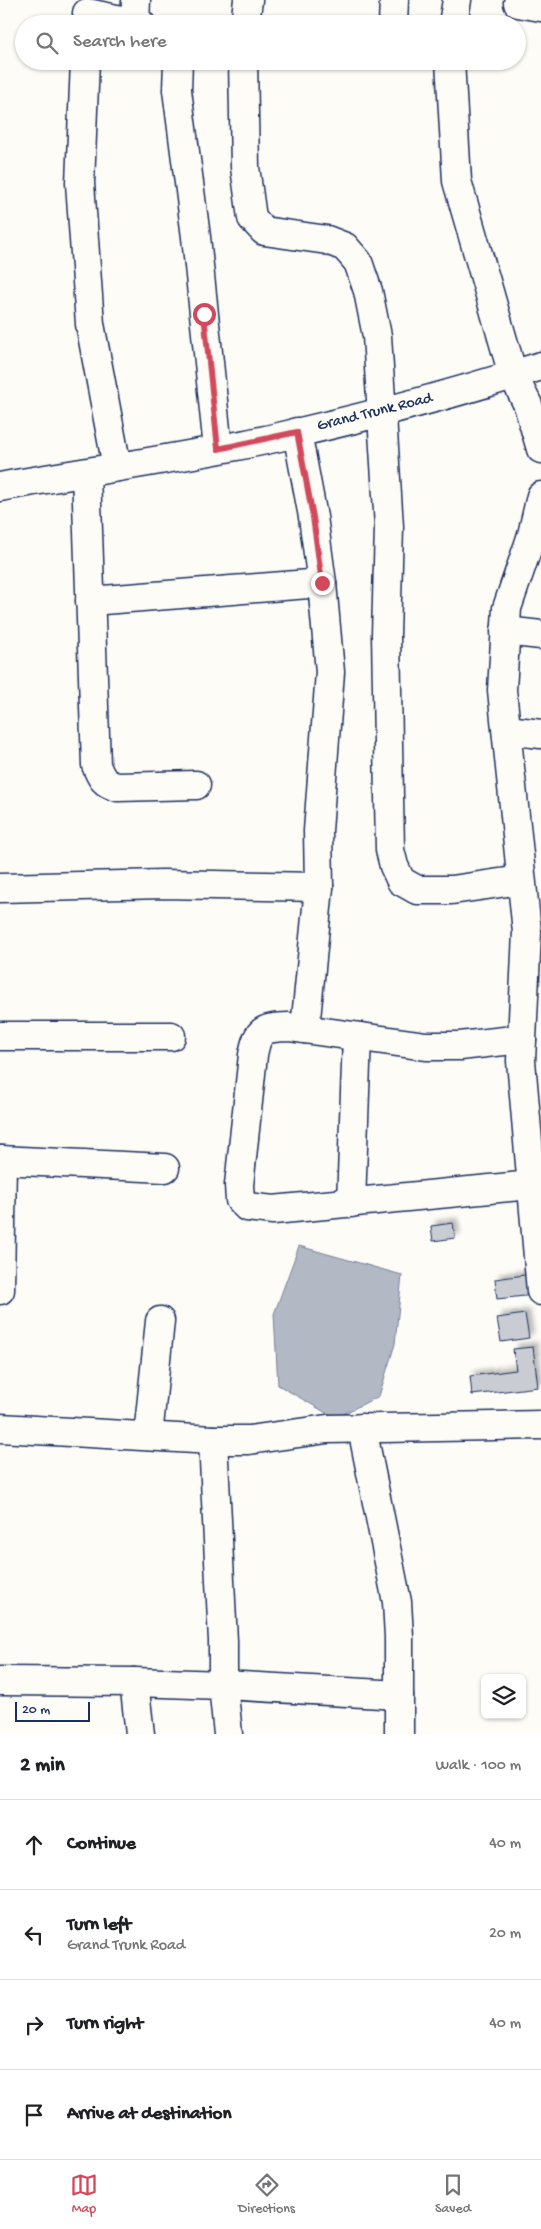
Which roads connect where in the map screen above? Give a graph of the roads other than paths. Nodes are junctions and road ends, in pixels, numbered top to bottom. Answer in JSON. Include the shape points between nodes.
{"nodes":[{"id":1,"x":248,"y":0,"type":"edge"},
{"id":2,"x":394,"y":0,"type":"edge"},
{"id":3,"x":457,"y":0,"type":"edge"},
{"id":4,"x":519,"y":0,"type":"edge"},
{"id":5,"x":541,"y":7,"type":"edge"},
{"id":6,"x":87,"y":12,"type":"edge"},
{"id":7,"x":137,"y":15,"type":"edge"},
{"id":8,"x":246,"y":15,"type":"edge"},
{"id":9,"x":393,"y":15,"type":"edge"},
{"id":10,"x":454,"y":15,"type":"edge"},
{"id":11,"x":85,"y":70,"type":"edge"},
{"id":12,"x":178,"y":70,"type":"edge"},
{"id":13,"x":243,"y":70,"type":"edge"},
{"id":14,"x":451,"y":70,"type":"edge"},
{"id":15,"x":541,"y":366,"type":"edge"},
{"id":16,"x":513,"y":375,"type":"junction"},
{"id":17,"x":380,"y":412,"type":"junction"},
{"id":18,"x":297,"y":432,"type":"junction"},
{"id":19,"x":218,"y":449,"type":"junction"},
{"id":20,"x":541,"y":449,"type":"edge"},
{"id":21,"x":117,"y":467,"type":"junction"},
{"id":22,"x":86,"y":473,"type":"junction"},
{"id":23,"x":0,"y":487,"type":"edge"},
{"id":24,"x":541,"y":496,"type":"edge"},
{"id":25,"x":322,"y":583,"type":"junction"},
{"id":26,"x":90,"y":601,"type":"junction"},
{"id":27,"x":505,"y":631,"type":"junction"},
{"id":28,"x":541,"y":635,"type":"edge"},
{"id":29,"x":507,"y":730,"type":"junction"},
{"id":30,"x":541,"y":734,"type":"edge"},
{"id":31,"x":196,"y":785,"type":"dead end"},
{"id":32,"x":521,"y":880,"type":"junction"},
{"id":33,"x":319,"y":887,"type":"junction"},
{"id":34,"x":0,"y":888,"type":"edge"},
{"id":35,"x":533,"y":914,"type":"edge"},
{"id":36,"x":532,"y":1006,"type":"edge"},
{"id":37,"x":306,"y":1030,"type":"junction"},
{"id":38,"x":0,"y":1036,"type":"edge"},
{"id":39,"x":170,"y":1036,"type":"dead end"},
{"id":40,"x":357,"y":1037,"type":"junction"},
{"id":41,"x":522,"y":1039,"type":"junction"},
{"id":42,"x":1,"y":1160,"type":"edge"},
{"id":43,"x":165,"y":1168,"type":"dead end"},
{"id":44,"x":531,"y":1185,"type":"junction"},
{"id":45,"x":351,"y":1203,"type":"junction"},
{"id":46,"x":538,"y":1223,"type":"edge"},
{"id":47,"x":0,"y":1290,"type":"edge"},
{"id":48,"x":541,"y":1291,"type":"edge"},
{"id":49,"x":160,"y":1321,"type":"dead end"},
{"id":50,"x":541,"y":1425,"type":"edge"},
{"id":51,"x":0,"y":1428,"type":"edge"},
{"id":52,"x":362,"y":1428,"type":"junction"},
{"id":53,"x":148,"y":1436,"type":"junction"},
{"id":54,"x":213,"y":1440,"type":"junction"},
{"id":55,"x":0,"y":1681,"type":"edge"},
{"id":56,"x":134,"y":1682,"type":"junction"},
{"id":57,"x":223,"y":1685,"type":"junction"},
{"id":58,"x":399,"y":1695,"type":"junction"},
{"id":59,"x":140,"y":1734,"type":"edge"},
{"id":60,"x":228,"y":1734,"type":"edge"},
{"id":61,"x":399,"y":1734,"type":"edge"}],
"edges":[{"from":1,"to":8,"type":"street"},
{"from":2,"to":9,"type":"street"},
{"from":3,"to":10,"type":"street"},
{"from":4,"to":5,"type":"street","via":[[518,3]]},
{"from":6,"to":7,"type":"street"},
{"from":11,"to":21,"type":"street","via":[[80,183],[90,315]]},
{"from":12,"to":19,"type":"street","via":[[177,90]]},
{"from":13,"to":17,"type":"street","via":[[246,167],[252,218],[264,230],[327,240],[345,247],[358,262],[377,336]]},
{"from":14,"to":16,"type":"street","via":[[457,181]]},
{"from":15,"to":16,"type":"street","name":"Grand Trunk Road"},
{"from":16,"to":17,"type":"street","name":"Grand Trunk Road"},
{"from":16,"to":20,"type":"street","via":[[528,405]]},
{"from":17,"to":18,"type":"street","name":"Grand Trunk Road"},
{"from":17,"to":32,"type":"street","via":[[389,527],[386,644],[390,850],[394,866],[401,881],[417,890],[452,890]]},
{"from":18,"to":19,"type":"street","name":"Grand Trunk Road"},
{"from":18,"to":25,"type":"street"},
{"from":19,"to":21,"type":"street","name":"Grand Trunk Road"},
{"from":21,"to":22,"type":"street","name":"Grand Trunk Road"},
{"from":22,"to":23,"type":"street","name":"Grand Trunk Road"},
{"from":22,"to":26,"type":"street"},
{"from":24,"to":27,"type":"street","via":[[532,535],[506,608]]},
{"from":25,"to":26,"type":"street"},
{"from":25,"to":33,"type":"street","via":[[330,672],[318,831]]},
{"from":26,"to":31,"type":"street","via":[[96,765],[101,778],[108,785],[118,786]]},
{"from":27,"to":28,"type":"street"},
{"from":27,"to":29,"type":"street","via":[[502,690]]},
{"from":29,"to":30,"type":"street"},
{"from":29,"to":32,"type":"street"},
{"from":32,"to":35,"type":"street"},
{"from":33,"to":34,"type":"street","via":[[163,884]]},
{"from":33,"to":37,"type":"street"},
{"from":35,"to":36,"type":"street","via":[[527,932]]},
{"from":36,"to":41,"type":"street"},
{"from":37,"to":40,"type":"street"},
{"from":37,"to":45,"type":"street","via":[[272,1028],[256,1038],[240,1200],[247,1207],[274,1210]]},
{"from":38,"to":39,"type":"street"},
{"from":40,"to":41,"type":"street","via":[[426,1046]]},
{"from":40,"to":45,"type":"street"},
{"from":41,"to":44,"type":"street"},
{"from":42,"to":43,"type":"street"},
{"from":42,"to":47,"type":"street"},
{"from":44,"to":45,"type":"street"},
{"from":44,"to":46,"type":"street"},
{"from":46,"to":48,"type":"street"},
{"from":49,"to":53,"type":"street"},
{"from":50,"to":52,"type":"street"},
{"from":51,"to":53,"type":"street"},
{"from":52,"to":54,"type":"street","via":[[327,1429],[249,1440]]},
{"from":52,"to":58,"type":"street","via":[[397,1602]]},
{"from":53,"to":54,"type":"street"},
{"from":54,"to":57,"type":"street"},
{"from":55,"to":56,"type":"street"},
{"from":56,"to":57,"type":"street"},
{"from":56,"to":59,"type":"street"},
{"from":57,"to":58,"type":"street"},
{"from":57,"to":60,"type":"street"},
{"from":58,"to":61,"type":"street"}]}
